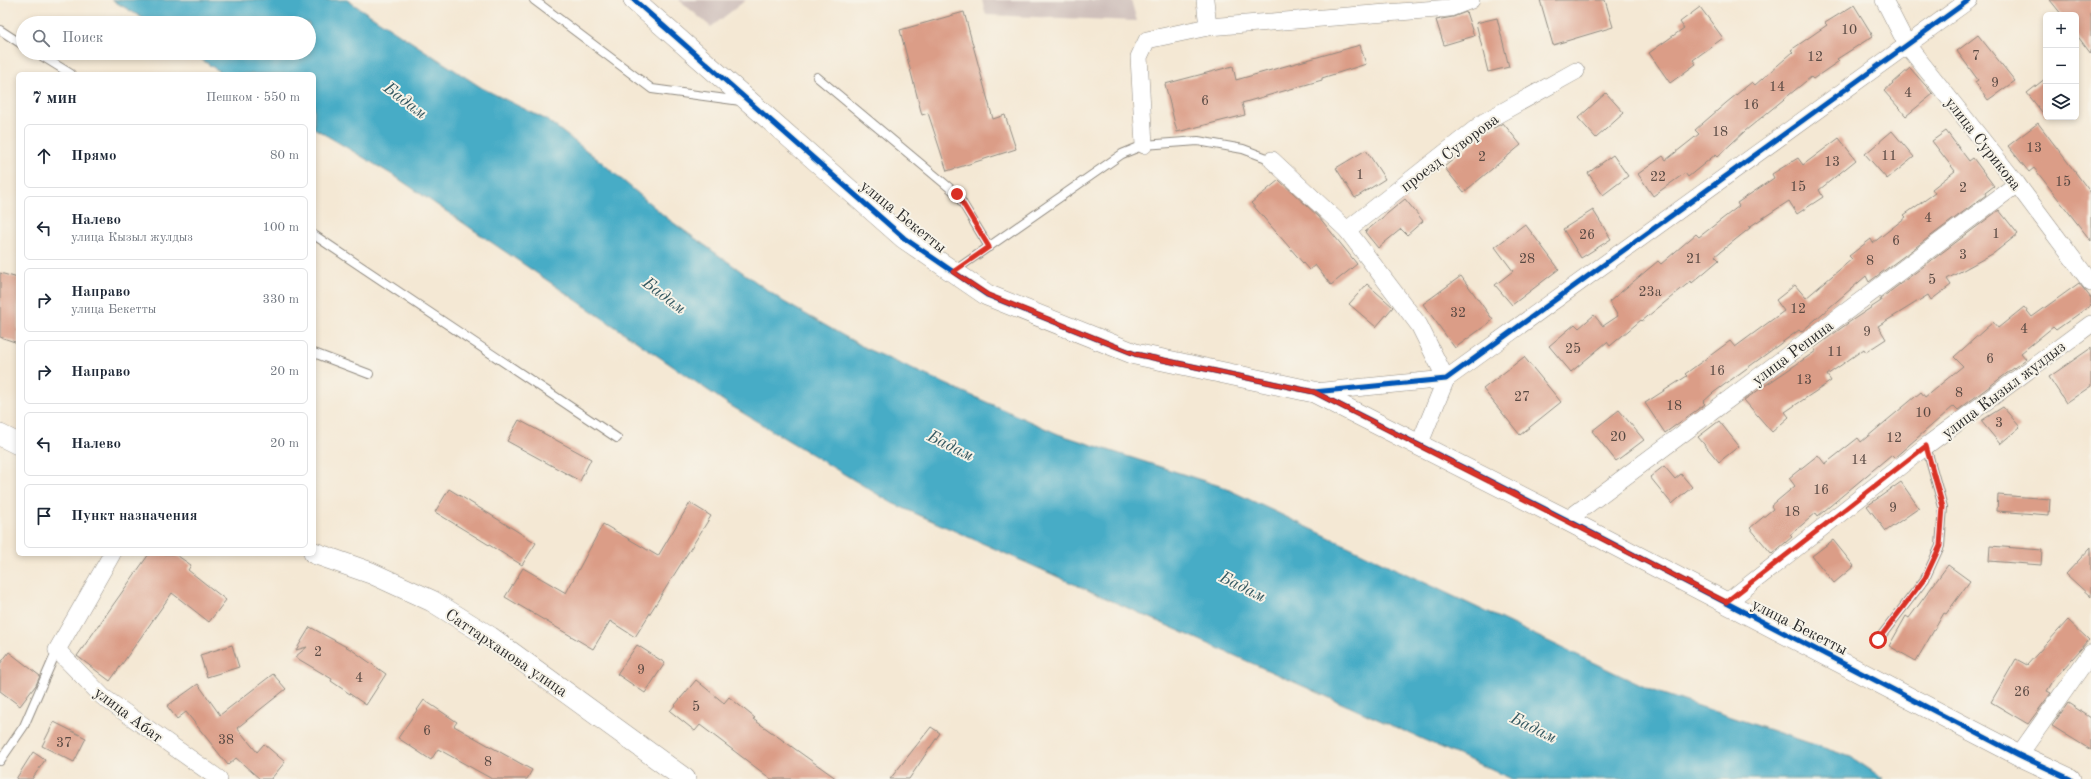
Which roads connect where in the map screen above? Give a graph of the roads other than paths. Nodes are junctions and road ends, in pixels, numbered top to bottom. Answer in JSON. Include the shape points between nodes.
{"nodes":[{"id":1,"x":534,"y":0,"type":"edge"},
{"id":2,"x":634,"y":0,"type":"edge"},
{"id":3,"x":1205,"y":0,"type":"edge"},
{"id":4,"x":1471,"y":0,"type":"edge"},
{"id":5,"x":1884,"y":0,"type":"edge"},
{"id":6,"x":1969,"y":0,"type":"edge"},
{"id":7,"x":1208,"y":27,"type":"junction"},
{"id":8,"x":0,"y":30,"type":"edge"},
{"id":9,"x":16,"y":40,"type":"edge"},
{"id":10,"x":1907,"y":45,"type":"junction"},
{"id":11,"x":48,"y":60,"type":"edge"},
{"id":12,"x":1576,"y":71,"type":"dead end"},
{"id":13,"x":68,"y":72,"type":"edge"},
{"id":14,"x":817,"y":78,"type":"dead end"},
{"id":15,"x":751,"y":103,"type":"junction"},
{"id":16,"x":1144,"y":145,"type":"junction"},
{"id":17,"x":1272,"y":160,"type":"joint"},
{"id":18,"x":2017,"y":184,"type":"junction"},
{"id":19,"x":1348,"y":230,"type":"junction"},
{"id":20,"x":316,"y":236,"type":"edge"},
{"id":21,"x":989,"y":247,"type":"junction"},
{"id":22,"x":953,"y":272,"type":"junction"},
{"id":23,"x":2091,"y":283,"type":"edge"},
{"id":24,"x":2091,"y":324,"type":"edge"},
{"id":25,"x":316,"y":354,"type":"edge"},
{"id":26,"x":369,"y":374,"type":"dead end"},
{"id":27,"x":1446,"y":379,"type":"junction"},
{"id":28,"x":1314,"y":392,"type":"junction"},
{"id":29,"x":0,"y":435,"type":"edge"},
{"id":30,"x":617,"y":438,"type":"dead end"},
{"id":31,"x":16,"y":443,"type":"edge"},
{"id":32,"x":1419,"y":445,"type":"junction"},
{"id":33,"x":1926,"y":446,"type":"junction"},
{"id":34,"x":1567,"y":520,"type":"junction"},
{"id":35,"x":316,"y":554,"type":"edge"},
{"id":36,"x":111,"y":556,"type":"edge"},
{"id":37,"x":1726,"y":602,"type":"junction"},
{"id":38,"x":1878,"y":640,"type":"dead end"},
{"id":39,"x":57,"y":650,"type":"junction"},
{"id":40,"x":2091,"y":653,"type":"edge"},
{"id":41,"x":2019,"y":755,"type":"junction"},
{"id":42,"x":0,"y":761,"type":"edge"},
{"id":43,"x":219,"y":779,"type":"edge"},
{"id":44,"x":685,"y":779,"type":"edge"},
{"id":45,"x":2070,"y":779,"type":"edge"}],
"edges":[{"from":1,"to":15,"type":"lane","via":[[652,89]]},
{"from":2,"to":15,"type":"street","name":"улица Бекетты"},
{"from":3,"to":7,"type":"street"},
{"from":4,"to":7,"type":"street","via":[[1450,8]]},
{"from":5,"to":10,"type":"street","name":"улица Сурикова"},
{"from":6,"to":10,"type":"street"},
{"from":7,"to":16,"type":"street","via":[[1147,40],[1139,57]]},
{"from":8,"to":9,"type":"lane"},
{"from":10,"to":18,"type":"street","name":"улица Сурикова"},
{"from":10,"to":27,"type":"street"},
{"from":11,"to":13,"type":"lane"},
{"from":12,"to":19,"type":"street","name":"проезд Суворова","via":[[1484,122]]},
{"from":14,"to":21,"type":"lane","via":[[957,194]]},
{"from":15,"to":22,"type":"street","name":"улица Бекетты","via":[[904,238]]},
{"from":16,"to":17,"type":"lane","via":[[1198,141],[1243,149]]},
{"from":16,"to":21,"type":"lane","via":[[1122,154]]},
{"from":17,"to":19,"type":"street"},
{"from":18,"to":23,"type":"street","name":"улица Сурикова"},
{"from":18,"to":34,"type":"street","name":"улица Репина"},
{"from":19,"to":27,"type":"street","via":[[1419,324]]},
{"from":20,"to":30,"type":"lane"},
{"from":21,"to":22,"type":"lane"},
{"from":22,"to":28,"type":"street","name":"улица Бекетты","via":[[988,295],[1135,354]]},
{"from":24,"to":33,"type":"street","name":"улица Кызыл жулдыз"},
{"from":25,"to":26,"type":"lane"},
{"from":27,"to":28,"type":"street"},
{"from":27,"to":32,"type":"street"},
{"from":28,"to":32,"type":"street","name":"улица Бекетты"},
{"from":29,"to":31,"type":"street"},
{"from":32,"to":34,"type":"street","name":"улица Бекетты"},
{"from":33,"to":37,"type":"street","name":"улица Кызыл жулдыз"},
{"from":33,"to":38,"type":"lane","via":[[1943,507],[1940,546],[1925,578]]},
{"from":34,"to":37,"type":"street","name":"улица Бекетты"},
{"from":35,"to":44,"type":"street","name":"Саттарханова улица","via":[[371,573],[445,609],[490,637]]},
{"from":36,"to":39,"type":"street"},
{"from":37,"to":41,"type":"street","name":"улица Бекетты"},
{"from":39,"to":42,"type":"lane","via":[[24,726]]},
{"from":39,"to":43,"type":"street","name":"улица Абат","via":[[103,697]]},
{"from":40,"to":41,"type":"street"},
{"from":41,"to":45,"type":"street","name":"улица Бекетты"}]}
